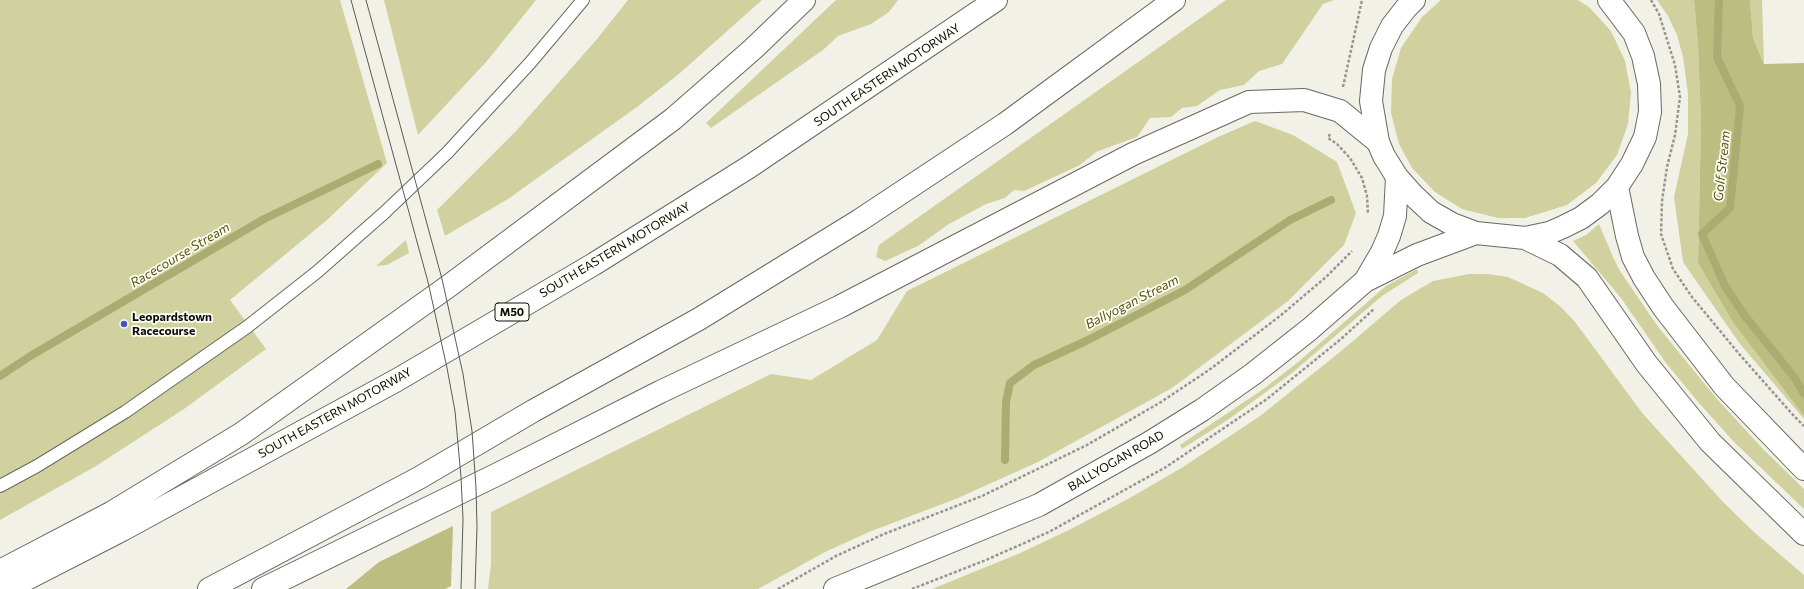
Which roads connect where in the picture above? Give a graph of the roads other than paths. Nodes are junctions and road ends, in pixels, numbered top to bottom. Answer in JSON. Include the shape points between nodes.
{"nodes":[{"id":1,"x":582,"y":0,"type":"edge"},
{"id":2,"x":804,"y":0,"type":"edge"},
{"id":3,"x":996,"y":0,"type":"edge"},
{"id":4,"x":1174,"y":0,"type":"edge"},
{"id":5,"x":1414,"y":0,"type":"edge"},
{"id":6,"x":1609,"y":0,"type":"edge"},
{"id":7,"x":1378,"y":142,"type":"junction"},
{"id":8,"x":1397,"y":177,"type":"junction"},
{"id":9,"x":1617,"y":187,"type":"junction"},
{"id":10,"x":1476,"y":233,"type":"junction"},
{"id":11,"x":1525,"y":238,"type":"junction"},
{"id":12,"x":1365,"y":281,"type":"junction"},
{"id":13,"x":1804,"y":469,"type":"edge"},
{"id":14,"x":0,"y":486,"type":"edge"},
{"id":15,"x":1804,"y":534,"type":"edge"},
{"id":16,"x":0,"y":571,"type":"edge"},
{"id":17,"x":6,"y":589,"type":"edge"},
{"id":18,"x":210,"y":589,"type":"edge"},
{"id":19,"x":263,"y":589,"type":"edge"},
{"id":20,"x":835,"y":589,"type":"edge"}],
"edges":[{"from":1,"to":14,"type":"lane","via":[[530,62],[446,153],[384,213],[317,272],[241,332],[125,412]]},
{"from":2,"to":16,"type":"main road","via":[[673,119],[446,288],[241,434],[111,513]]},
{"from":3,"to":17,"type":"main road","name":"SOUTH EASTERN MOTORWAY","number":"M50","via":[[749,167],[594,264],[397,380],[122,530]]},
{"from":4,"to":18,"type":"main road","via":[[998,128],[860,220],[699,319],[419,478]]},
{"from":5,"to":7,"type":"main road","via":[[1392,26],[1374,70],[1371,101]]},
{"from":6,"to":9,"type":"main road","via":[[1634,33],[1641,50],[1650,105],[1645,137]]},
{"from":7,"to":8,"type":"main road"},
{"from":7,"to":19,"type":"main road","via":[[1340,111],[1304,100],[1249,102],[1133,154],[839,307]]},
{"from":8,"to":10,"type":"main road","via":[[1431,212]]},
{"from":8,"to":12,"type":"main road","name":"BALLYOGAN ROAD","via":[[1395,216],[1389,236]]},
{"from":9,"to":11,"type":"main road","via":[[1581,218],[1549,233]]},
{"from":9,"to":13,"type":"main road","via":[[1633,257],[1663,307],[1724,386]]},
{"from":10,"to":11,"type":"main road"},
{"from":10,"to":12,"type":"main road","name":"BALLYOGAN ROAD","via":[[1417,254]]},
{"from":11,"to":15,"type":"main road","via":[[1560,255],[1586,278],[1646,364],[1710,442]]},
{"from":12,"to":20,"type":"main road","name":"BALLYOGAN ROAD","via":[[1253,374],[1149,443],[1039,505]]}]}
